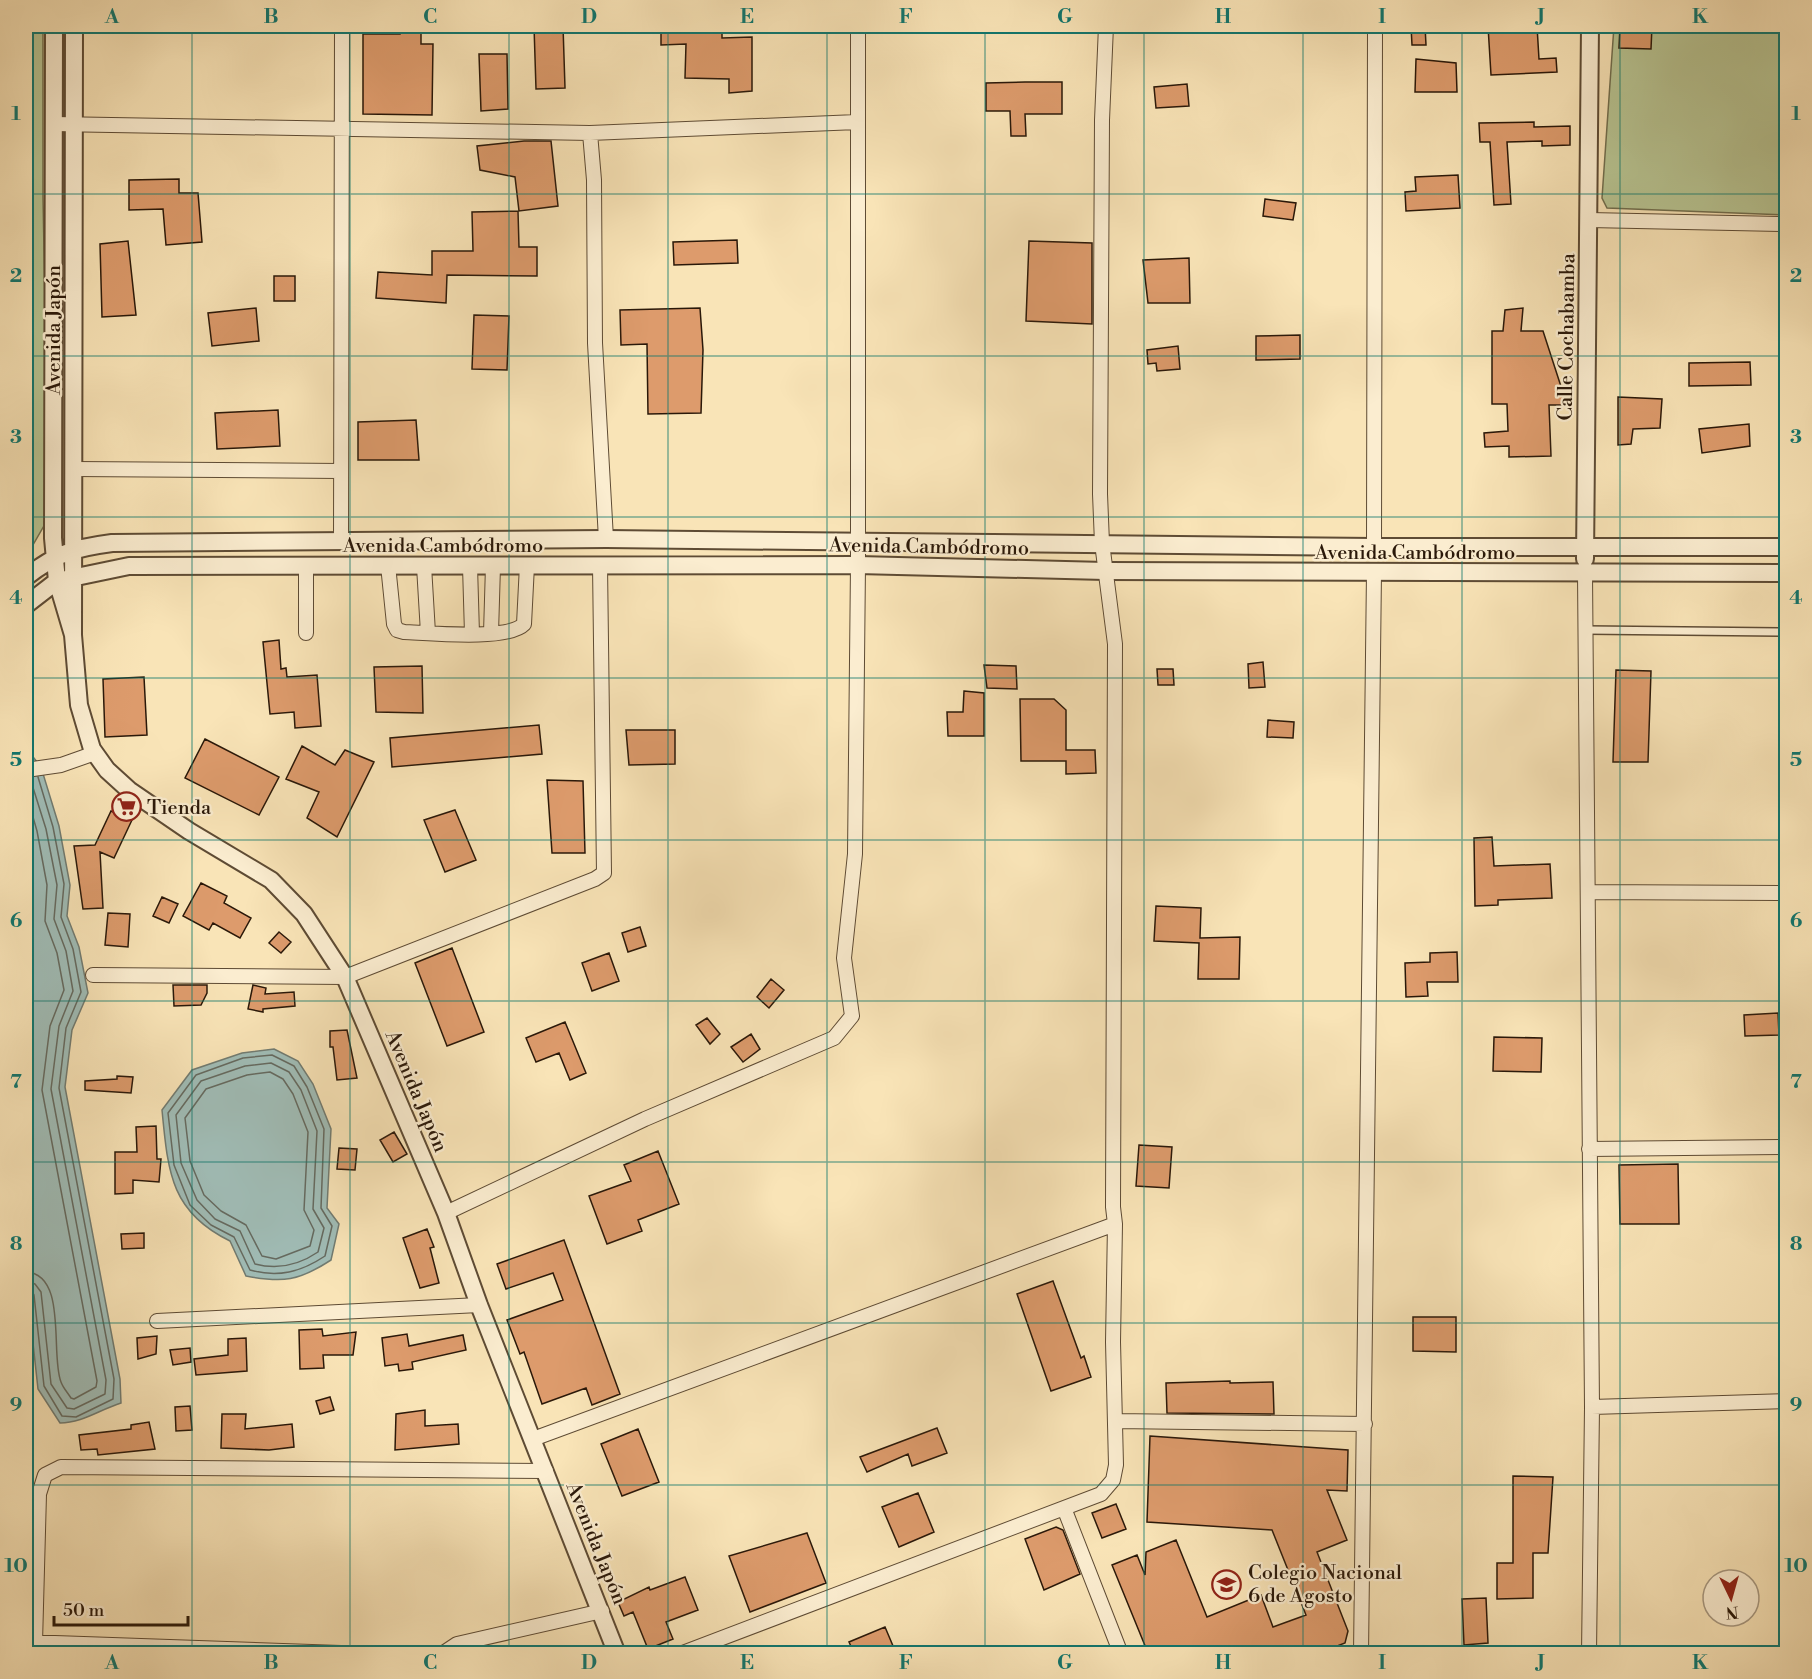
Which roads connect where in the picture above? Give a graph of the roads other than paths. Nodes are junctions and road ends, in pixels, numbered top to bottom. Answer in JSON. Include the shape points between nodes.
{"nodes":[{"id":1,"x":54,"y":26,"type":"edge"},
{"id":2,"x":75,"y":26,"type":"edge"},
{"id":3,"x":342,"y":26,"type":"edge"},
{"id":4,"x":858,"y":26,"type":"edge"},
{"id":5,"x":1106,"y":26,"type":"edge"},
{"id":6,"x":1375,"y":26,"type":"edge"},
{"id":7,"x":1590,"y":26,"type":"edge"},
{"id":8,"x":857,"y":122,"type":"junction"},
{"id":9,"x":54,"y":124,"type":"junction"},
{"id":10,"x":74,"y":126,"type":"junction"},
{"id":11,"x":341,"y":130,"type":"junction"},
{"id":12,"x":590,"y":133,"type":"junction"},
{"id":13,"x":1588,"y":220,"type":"junction"},
{"id":14,"x":1786,"y":224,"type":"edge"},
{"id":15,"x":73,"y":469,"type":"junction"},
{"id":16,"x":340,"y":471,"type":"junction"},
{"id":17,"x":606,"y":539,"type":"junction"},
{"id":18,"x":341,"y":542,"type":"junction"},
{"id":19,"x":858,"y":543,"type":"junction"},
{"id":20,"x":1102,"y":543,"type":"junction"},
{"id":21,"x":1374,"y":547,"type":"junction"},
{"id":22,"x":1786,"y":547,"type":"edge"},
{"id":23,"x":73,"y":548,"type":"junction"},
{"id":24,"x":1585,"y":548,"type":"junction"},
{"id":25,"x":54,"y":558,"type":"junction"},
{"id":26,"x":527,"y":565,"type":"junction"},
{"id":27,"x":600,"y":565,"type":"junction"},
{"id":28,"x":858,"y":565,"type":"junction"},
{"id":29,"x":306,"y":566,"type":"junction"},
{"id":30,"x":388,"y":566,"type":"junction"},
{"id":31,"x":424,"y":566,"type":"junction"},
{"id":32,"x":470,"y":566,"type":"junction"},
{"id":33,"x":494,"y":566,"type":"junction"},
{"id":34,"x":1105,"y":571,"type":"junction"},
{"id":35,"x":1374,"y":572,"type":"junction"},
{"id":36,"x":1786,"y":573,"type":"edge"},
{"id":37,"x":1585,"y":574,"type":"junction"},
{"id":38,"x":26,"y":577,"type":"edge"},
{"id":39,"x":64,"y":579,"type":"junction"},
{"id":40,"x":26,"y":605,"type":"edge"},
{"id":41,"x":1586,"y":630,"type":"junction"},
{"id":42,"x":1786,"y":632,"type":"edge"},
{"id":43,"x":306,"y":633,"type":"dead end"},
{"id":44,"x":428,"y":633,"type":"junction"},
{"id":45,"x":491,"y":633,"type":"junction"},
{"id":46,"x":472,"y":634,"type":"junction"},
{"id":47,"x":95,"y":753,"type":"junction"},
{"id":48,"x":26,"y":770,"type":"edge"},
{"id":49,"x":1588,"y":892,"type":"junction"},
{"id":50,"x":1786,"y":894,"type":"edge"},
{"id":51,"x":93,"y":975,"type":"dead end"},
{"id":52,"x":345,"y":977,"type":"junction"},
{"id":53,"x":1786,"y":1147,"type":"edge"},
{"id":54,"x":1589,"y":1149,"type":"junction"},
{"id":55,"x":446,"y":1213,"type":"junction"},
{"id":56,"x":1116,"y":1224,"type":"junction"},
{"id":57,"x":478,"y":1305,"type":"junction"},
{"id":58,"x":157,"y":1321,"type":"dead end"},
{"id":59,"x":1786,"y":1401,"type":"edge"},
{"id":60,"x":1592,"y":1407,"type":"junction"},
{"id":61,"x":1115,"y":1421,"type":"junction"},
{"id":62,"x":1365,"y":1424,"type":"junction"},
{"id":63,"x":533,"y":1439,"type":"junction"},
{"id":64,"x":546,"y":1471,"type":"junction"},
{"id":65,"x":1064,"y":1508,"type":"junction"},
{"id":66,"x":602,"y":1611,"type":"junction"},
{"id":67,"x":30,"y":1643,"type":"edge"},
{"id":68,"x":370,"y":1653,"type":"edge"},
{"id":69,"x":442,"y":1653,"type":"edge"},
{"id":70,"x":617,"y":1653,"type":"edge"},
{"id":71,"x":680,"y":1653,"type":"edge"},
{"id":72,"x":1121,"y":1653,"type":"edge"},
{"id":73,"x":1361,"y":1653,"type":"edge"},
{"id":74,"x":1589,"y":1653,"type":"edge"}],
"edges":[{"from":1,"to":9,"type":"street","name":"Avenida Japón"},
{"from":2,"to":10,"type":"street","name":"Avenida Japón"},
{"from":3,"to":11,"type":"street"},
{"from":4,"to":8,"type":"street"},
{"from":5,"to":20,"type":"street","via":[[1102,120]]},
{"from":6,"to":21,"type":"street"},
{"from":7,"to":13,"type":"street","name":"Calle Cochabamba"},
{"from":8,"to":12,"type":"street"},
{"from":8,"to":19,"type":"street"},
{"from":9,"to":10,"type":"street"},
{"from":9,"to":25,"type":"street","name":"Avenida Japón"},
{"from":10,"to":11,"type":"street"},
{"from":10,"to":15,"type":"street","name":"Avenida Japón"},
{"from":11,"to":12,"type":"street"},
{"from":11,"to":16,"type":"street"},
{"from":12,"to":17,"type":"street","via":[[595,343]]},
{"from":13,"to":14,"type":"street"},
{"from":13,"to":24,"type":"street","name":"Calle Cochabamba"},
{"from":15,"to":16,"type":"street"},
{"from":15,"to":23,"type":"street","name":"Avenida Japón"},
{"from":16,"to":18,"type":"street"},
{"from":17,"to":18,"type":"street","name":"Avenida Cambódromo"},
{"from":17,"to":19,"type":"street","name":"Avenida Cambódromo"},
{"from":18,"to":23,"type":"street","name":"Avenida Cambódromo","via":[[112,543]]},
{"from":19,"to":20,"type":"street","name":"Avenida Cambódromo"},
{"from":19,"to":28,"type":"street"},
{"from":20,"to":21,"type":"street","name":"Avenida Cambódromo"},
{"from":20,"to":34,"type":"street"},
{"from":21,"to":24,"type":"street","name":"Avenida Cambódromo"},
{"from":22,"to":24,"type":"street","name":"Avenida Cambódromo"},
{"from":23,"to":25,"type":"street"},
{"from":23,"to":39,"type":"street","name":"Avenida Japón"},
{"from":24,"to":37,"type":"street","name":"Calle Cochabamba"},
{"from":25,"to":38,"type":"street"},
{"from":25,"to":39,"type":"street","name":"Avenida Japón"},
{"from":26,"to":27,"type":"street","name":"Avenida Cambódromo"},
{"from":26,"to":33,"type":"street","name":"Avenida Cambódromo"},
{"from":26,"to":45,"type":"street","via":[[524,624],[513,632]]},
{"from":27,"to":28,"type":"street","name":"Avenida Cambódromo"},
{"from":27,"to":52,"type":"street","via":[[604,873]]},
{"from":28,"to":34,"type":"street","name":"Avenida Cambódromo"},
{"from":28,"to":55,"type":"street","via":[[855,854],[844,958],[852,1016],[834,1038],[645,1119]]},
{"from":29,"to":30,"type":"street","name":"Avenida Cambódromo"},
{"from":29,"to":39,"type":"street","name":"Avenida Cambódromo","via":[[129,566]]},
{"from":29,"to":43,"type":"street"},
{"from":30,"to":31,"type":"street","name":"Avenida Cambódromo"},
{"from":30,"to":44,"type":"street","via":[[397,630]]},
{"from":31,"to":32,"type":"street","name":"Avenida Cambódromo"},
{"from":31,"to":44,"type":"street"},
{"from":32,"to":33,"type":"street","name":"Avenida Cambódromo"},
{"from":32,"to":46,"type":"street"},
{"from":33,"to":45,"type":"street"},
{"from":34,"to":35,"type":"street","name":"Avenida Cambódromo"},
{"from":34,"to":56,"type":"street","via":[[1115,644]]},
{"from":35,"to":37,"type":"street","name":"Avenida Cambódromo"},
{"from":35,"to":62,"type":"street"},
{"from":36,"to":37,"type":"street","name":"Avenida Cambódromo"},
{"from":37,"to":41,"type":"street","name":"Calle Cochabamba"},
{"from":39,"to":40,"type":"street"},
{"from":39,"to":47,"type":"street","name":"Avenida Japón","via":[[79,705]]},
{"from":41,"to":42,"type":"lane"},
{"from":41,"to":49,"type":"street","name":"Calle Cochabamba"},
{"from":44,"to":46,"type":"street"},
{"from":45,"to":46,"type":"street"},
{"from":47,"to":48,"type":"street","via":[[61,765]]},
{"from":47,"to":52,"type":"street","name":"Avenida Japón","via":[[106,770],[129,790],[271,880],[304,914]]},
{"from":49,"to":50,"type":"street"},
{"from":49,"to":54,"type":"street","name":"Calle Cochabamba"},
{"from":51,"to":52,"type":"street"},
{"from":52,"to":55,"type":"street","name":"Avenida Japón"},
{"from":53,"to":54,"type":"street"},
{"from":54,"to":60,"type":"street","name":"Calle Cochabamba"},
{"from":55,"to":57,"type":"street","name":"Avenida Japón"},
{"from":56,"to":61,"type":"street"},
{"from":56,"to":63,"type":"street"},
{"from":57,"to":58,"type":"street"},
{"from":57,"to":63,"type":"street","name":"Avenida Japón"},
{"from":59,"to":60,"type":"street"},
{"from":60,"to":74,"type":"street","name":"Calle Cochabamba"},
{"from":61,"to":62,"type":"street"},
{"from":61,"to":65,"type":"street","via":[[1113,1480],[1101,1494]]},
{"from":62,"to":73,"type":"street"},
{"from":63,"to":64,"type":"street","name":"Avenida Japón"},
{"from":64,"to":66,"type":"street","name":"Avenida Japón"},
{"from":64,"to":67,"type":"street","via":[[61,1467],[45,1475],[39,1494]]},
{"from":65,"to":71,"type":"street"},
{"from":65,"to":72,"type":"street"},
{"from":66,"to":69,"type":"street","via":[[457,1644]]},
{"from":66,"to":70,"type":"street","name":"Avenida Japón"},
{"from":67,"to":68,"type":"street"}]}
